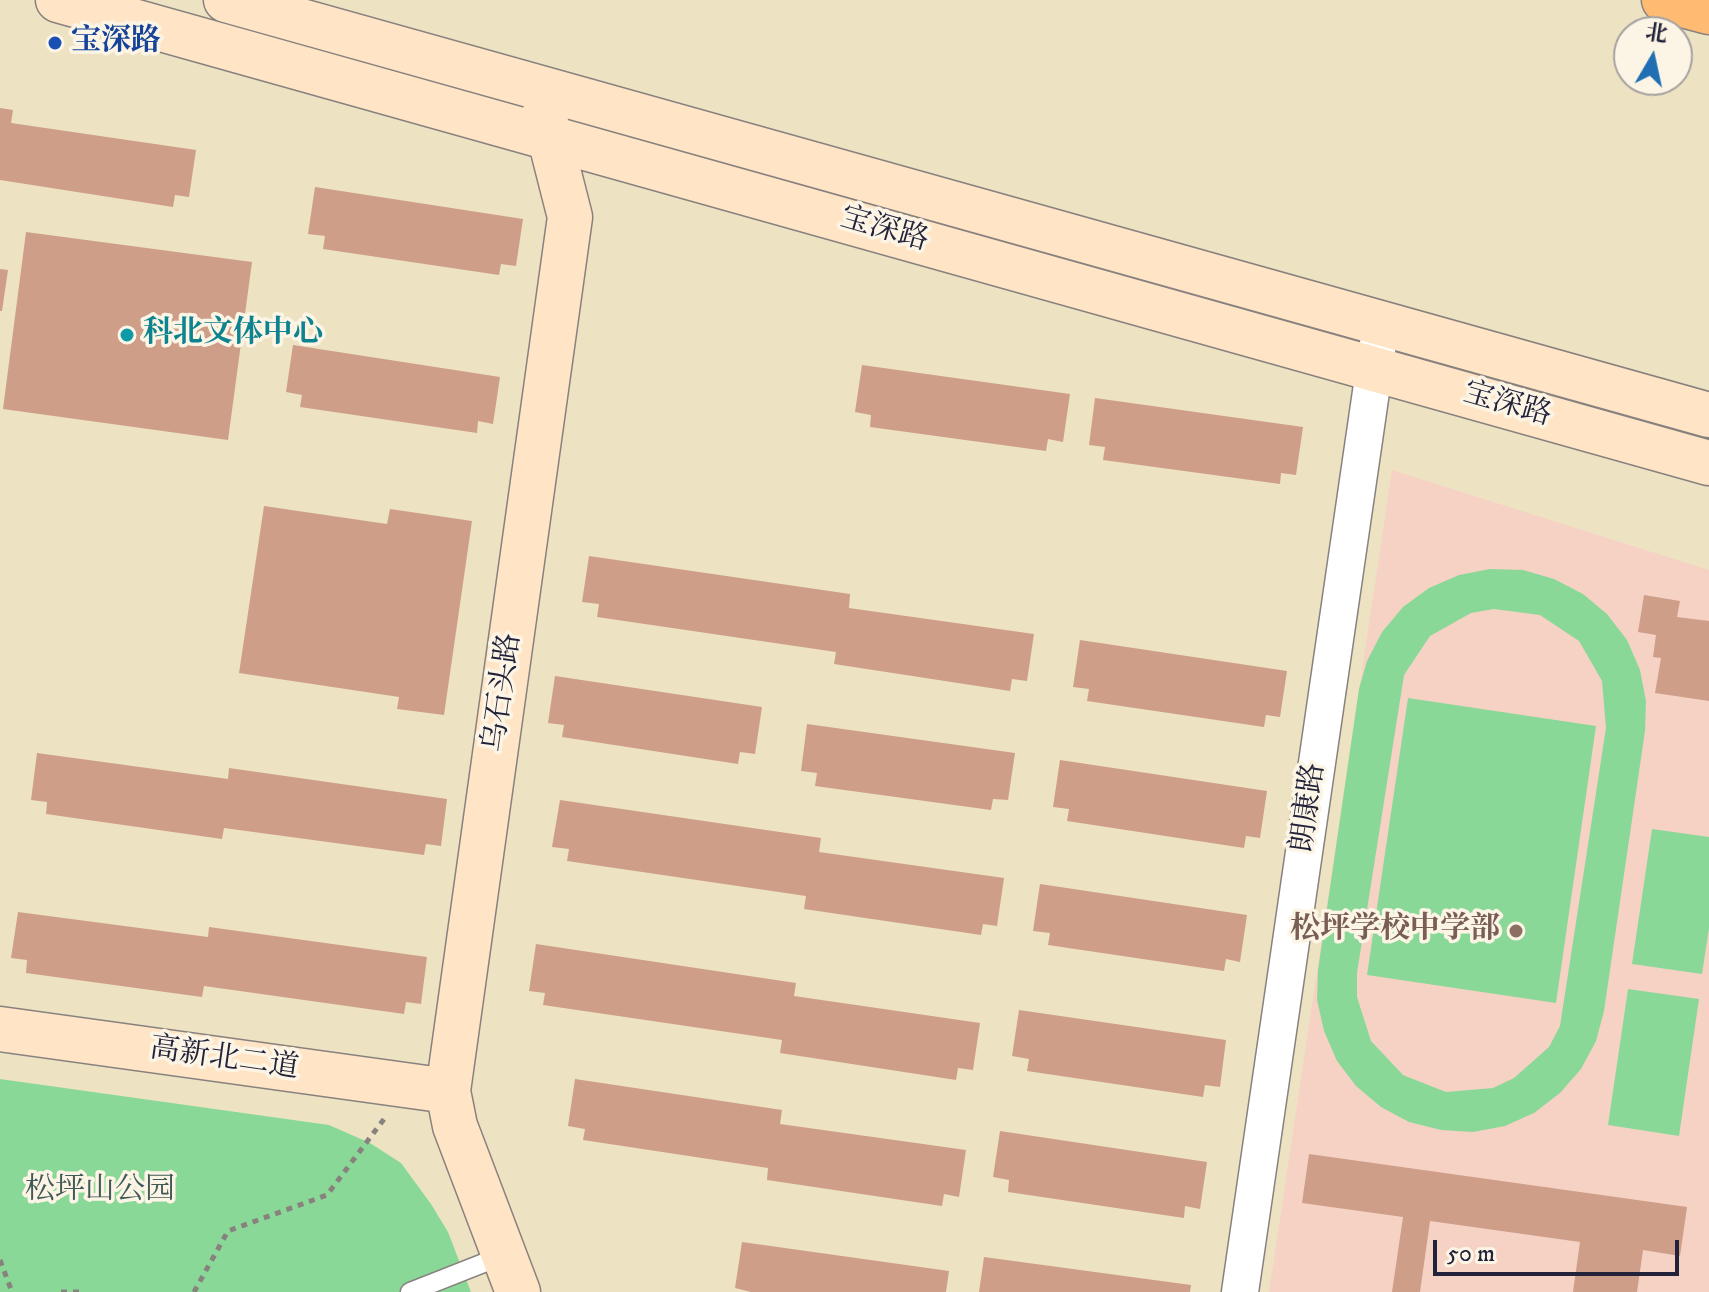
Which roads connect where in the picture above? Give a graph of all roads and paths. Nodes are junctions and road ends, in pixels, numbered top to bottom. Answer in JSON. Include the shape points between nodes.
{"nodes":[{"id":1,"x":58,"y":0,"type":"edge"},
{"id":2,"x":226,"y":0,"type":"edge"},
{"id":3,"x":1664,"y":0,"type":"edge"},
{"id":4,"x":1709,"y":12,"type":"edge"},
{"id":5,"x":537,"y":87,"type":"junction"},
{"id":6,"x":551,"y":138,"type":"junction"},
{"id":7,"x":1381,"y":323,"type":"junction"},
{"id":8,"x":1374,"y":369,"type":"junction"},
{"id":9,"x":1709,"y":415,"type":"edge"},
{"id":10,"x":1709,"y":463,"type":"edge"},
{"id":11,"x":0,"y":1029,"type":"edge"},
{"id":12,"x":428,"y":1088,"type":"junction"},
{"id":13,"x":0,"y":1260,"type":"edge"},
{"id":14,"x":511,"y":1274,"type":"edge"},
{"id":15,"x":12,"y":1292,"type":"edge"},
{"id":16,"x":61,"y":1292,"type":"edge"},
{"id":17,"x":79,"y":1292,"type":"edge"},
{"id":18,"x":194,"y":1292,"type":"edge"},
{"id":19,"x":410,"y":1292,"type":"edge"},
{"id":20,"x":1240,"y":1292,"type":"edge"}],
"edges":[{"from":1,"to":6,"type":"street","name":"宝深路"},
{"from":2,"to":5,"type":"street","name":"宝深路"},
{"from":3,"to":4,"type":"highway"},
{"from":5,"to":6,"type":"street","name":"乌石头路"},
{"from":5,"to":7,"type":"street","name":"宝深路"},
{"from":6,"to":8,"type":"street","name":"宝深路"},
{"from":6,"to":12,"type":"street","name":"乌石头路","via":[[570,217]]},
{"from":7,"to":8,"type":"street","name":"朗康路"},
{"from":7,"to":9,"type":"street","name":"宝深路"},
{"from":8,"to":10,"type":"street","name":"宝深路"},
{"from":8,"to":20,"type":"street","name":"朗康路"},
{"from":11,"to":12,"type":"street","name":"高新北二道"},
{"from":12,"to":14,"type":"street","name":"乌石头路","via":[[455,1126]]},
{"from":12,"to":18,"type":"path","via":[[327,1195],[228,1231]]},
{"from":13,"to":15,"type":"path"},
{"from":14,"to":19,"type":"lane"},
{"from":16,"to":17,"type":"path"}]}
